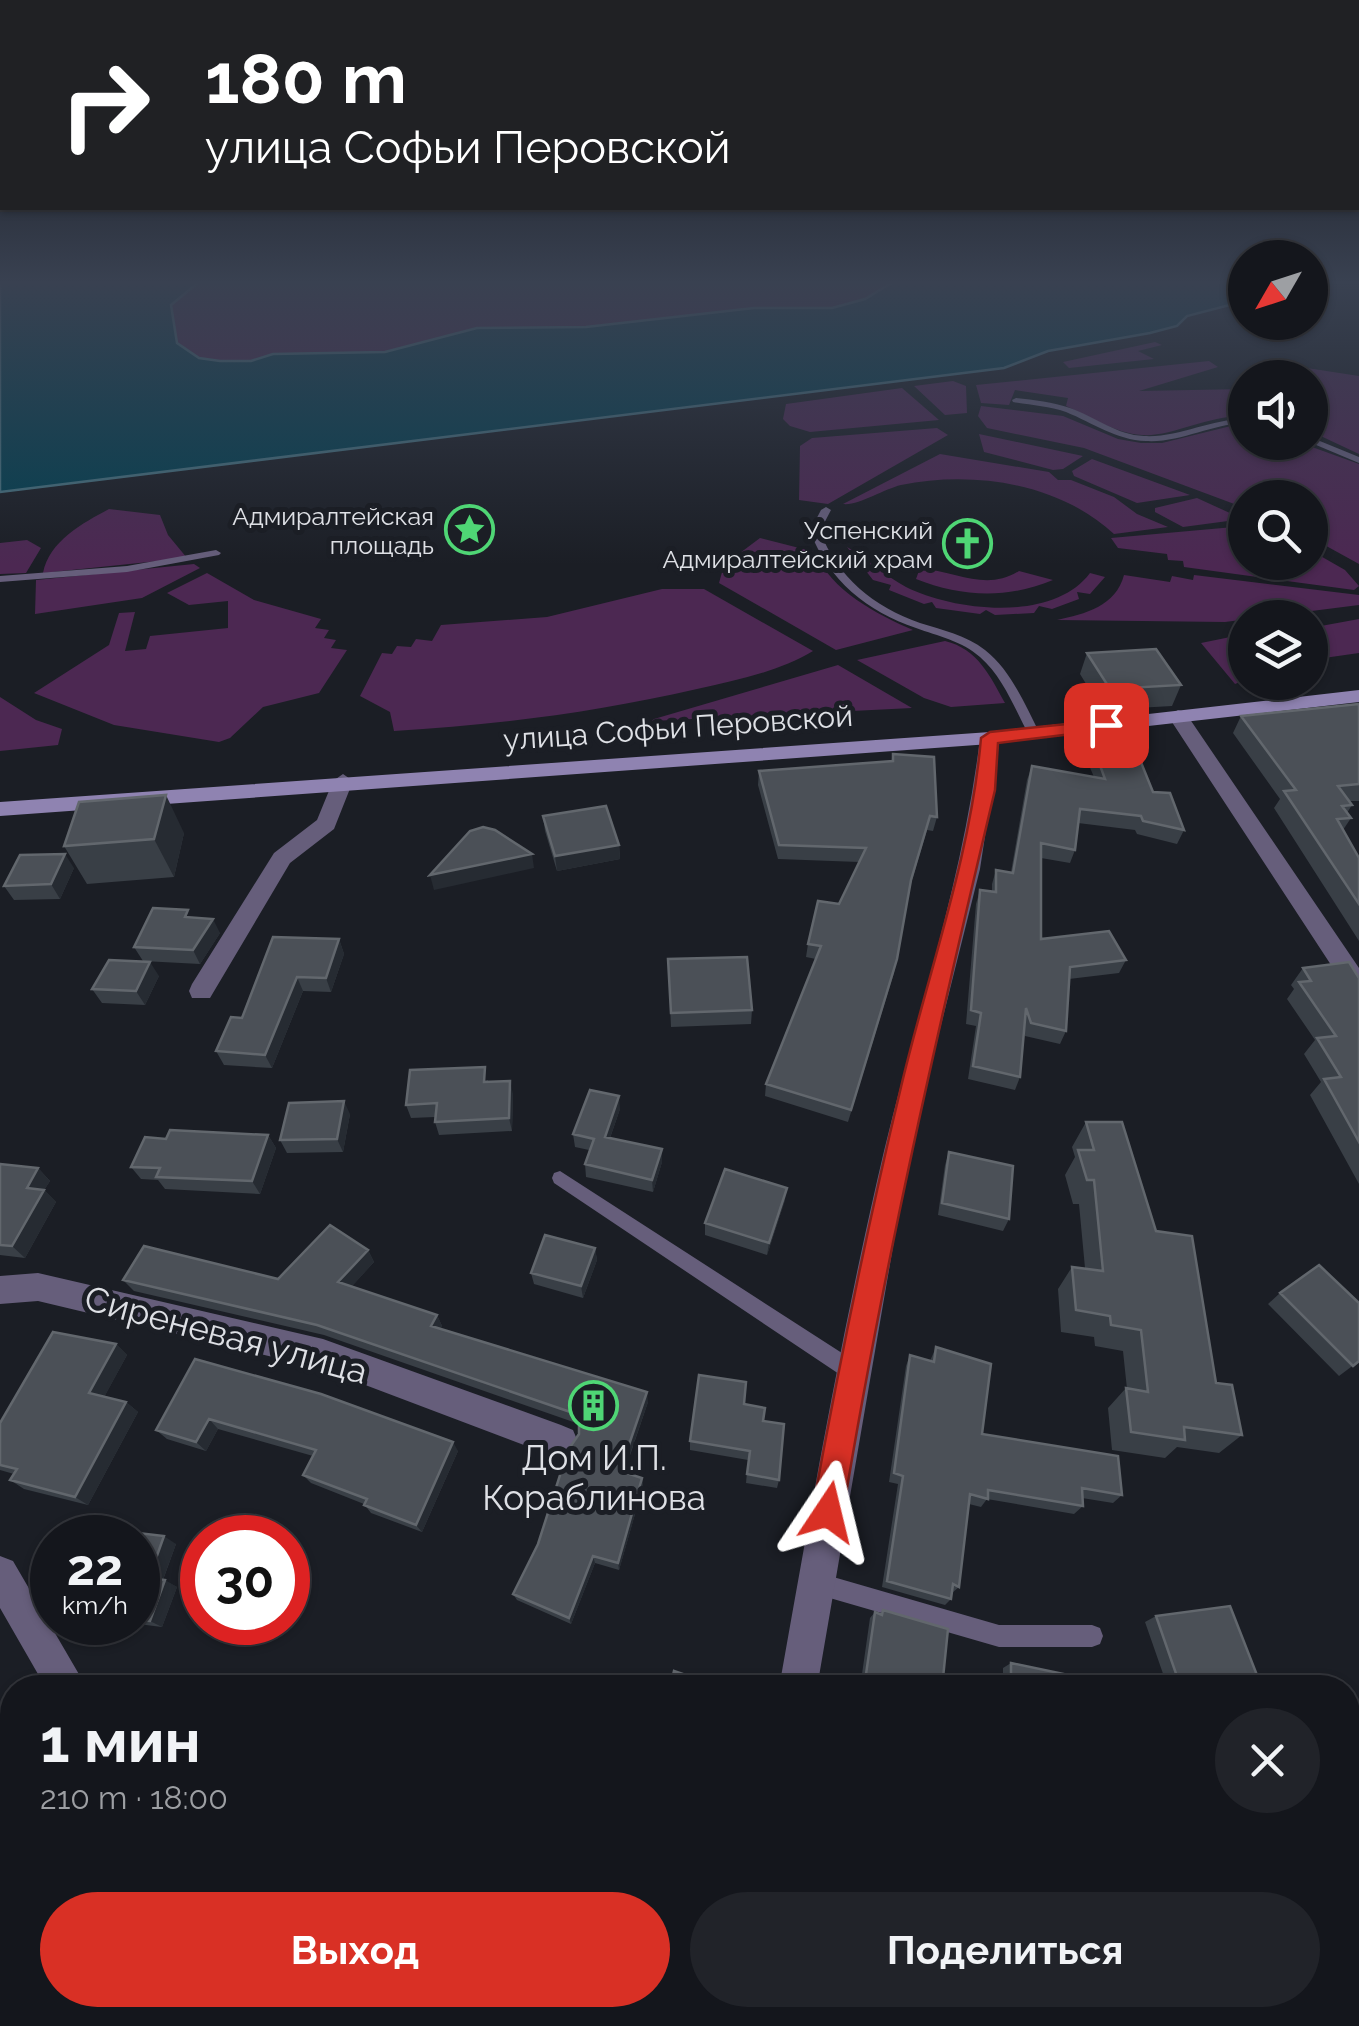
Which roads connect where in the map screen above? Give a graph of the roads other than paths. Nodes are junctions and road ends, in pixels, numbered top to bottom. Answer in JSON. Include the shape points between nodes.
{"nodes":[{"id":1,"x":1016,"y":400,"type":"dead end"},
{"id":2,"x":1228,"y":422,"type":"edge"},
{"id":3,"x":1328,"y":447,"type":"edge"},
{"id":4,"x":1359,"y":460,"type":"edge"},
{"id":5,"x":826,"y":510,"type":"dead end"},
{"id":6,"x":216,"y":553,"type":"dead end"},
{"id":7,"x":0,"y":579,"type":"edge"},
{"id":8,"x":1359,"y":696,"type":"edge"},
{"id":9,"x":1178,"y":716,"type":"junction"},
{"id":10,"x":1034,"y":734,"type":"junction"},
{"id":11,"x":990,"y":738,"type":"junction"},
{"id":12,"x":342,"y":781,"type":"junction"},
{"id":13,"x":0,"y":809,"type":"edge"},
{"id":14,"x":1359,"y":987,"type":"edge"},
{"id":15,"x":201,"y":991,"type":"dead end"},
{"id":16,"x":560,"y":1178,"type":"dead end"},
{"id":17,"x":0,"y":1290,"type":"edge"},
{"id":18,"x":852,"y":1371,"type":"junction"},
{"id":19,"x":561,"y":1442,"type":"dead end"},
{"id":20,"x":0,"y":1574,"type":"edge"},
{"id":21,"x":816,"y":1583,"type":"junction"},
{"id":22,"x":1092,"y":1636,"type":"dead end"},
{"id":23,"x":60,"y":1675,"type":"edge"},
{"id":24,"x":800,"y":1675,"type":"edge"}],
"edges":[{"from":1,"to":2,"type":"lane","via":[[1058,406],[1140,439]]},
{"from":3,"to":4,"type":"lane"},
{"from":5,"to":10,"type":"lane","via":[[815,531],[840,577],[904,620],[983,653],[1003,675]]},
{"from":6,"to":7,"type":"lane","via":[[127,570]]},
{"from":8,"to":9,"type":"main road","name":"улица Софьи Перовской"},
{"from":9,"to":10,"type":"main road","name":"улица Софьи Перовской"},
{"from":9,"to":14,"type":"street"},
{"from":10,"to":11,"type":"main road","name":"улица Софьи Перовской"},
{"from":11,"to":12,"type":"main road","name":"улица Софьи Перовской"},
{"from":11,"to":18,"type":"street","via":[[986,790]]},
{"from":12,"to":13,"type":"main road","name":"улица Софьи Перовской"},
{"from":12,"to":15,"type":"street","via":[[326,824],[282,858]]},
{"from":16,"to":18,"type":"lane"},
{"from":17,"to":19,"type":"street","name":"Сиреневая улица","via":[[38,1288],[323,1354]]},
{"from":18,"to":21,"type":"street"},
{"from":20,"to":23,"type":"street"},
{"from":21,"to":22,"type":"lane","via":[[999,1636]]},
{"from":21,"to":24,"type":"street"}]}
